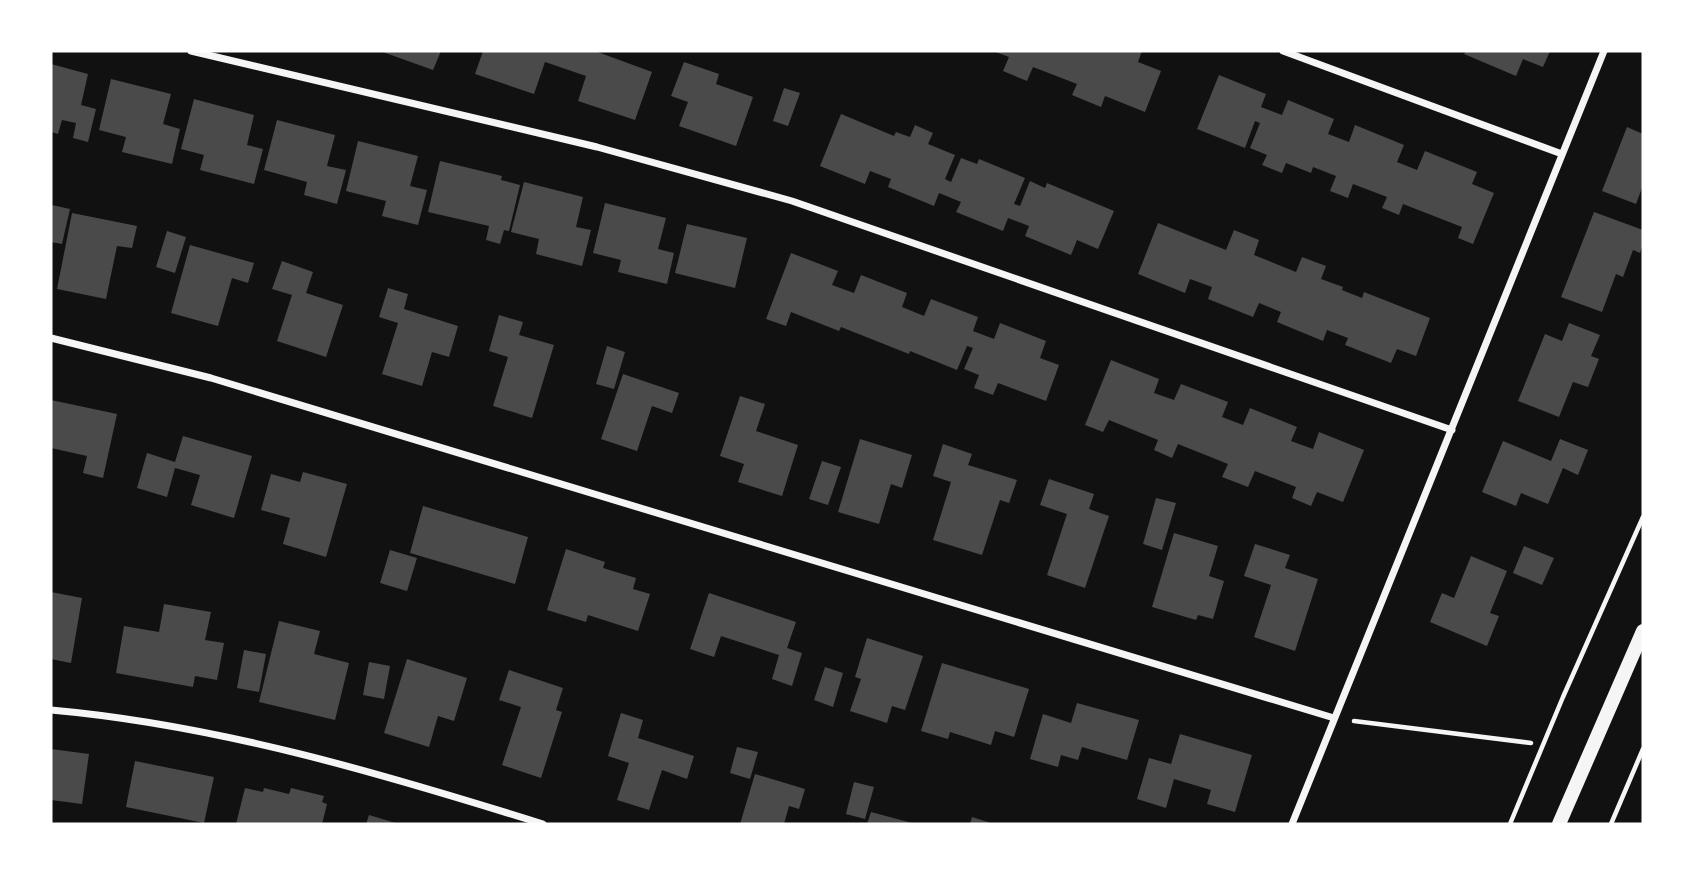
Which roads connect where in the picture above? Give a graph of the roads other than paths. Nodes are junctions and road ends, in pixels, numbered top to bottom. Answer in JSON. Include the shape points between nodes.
{"nodes":[{"id":1,"x":191,"y":51,"type":"edge"},
{"id":2,"x":1283,"y":51,"type":"edge"},
{"id":3,"x":1604,"y":51,"type":"edge"},
{"id":4,"x":1562,"y":155,"type":"junction"},
{"id":5,"x":51,"y":338,"type":"edge"},
{"id":6,"x":1452,"y":430,"type":"junction"},
{"id":7,"x":1643,"y":631,"type":"edge"},
{"id":8,"x":51,"y":710,"type":"edge"},
{"id":9,"x":1334,"y":718,"type":"junction"},
{"id":10,"x":543,"y":824,"type":"edge"},
{"id":11,"x":1292,"y":824,"type":"edge"},
{"id":12,"x":1559,"y":824,"type":"edge"}],
"edges":[{"from":1,"to":6,"type":"street","via":[[597,147],[792,201]]},
{"from":2,"to":4,"type":"street"},
{"from":3,"to":4,"type":"street"},
{"from":4,"to":6,"type":"street"},
{"from":5,"to":9,"type":"street","via":[[211,378]]},
{"from":6,"to":9,"type":"street"},
{"from":7,"to":12,"type":"main road"},
{"from":8,"to":10,"type":"street","via":[[112,715],[217,736],[407,782]]},
{"from":9,"to":11,"type":"street"}]}
